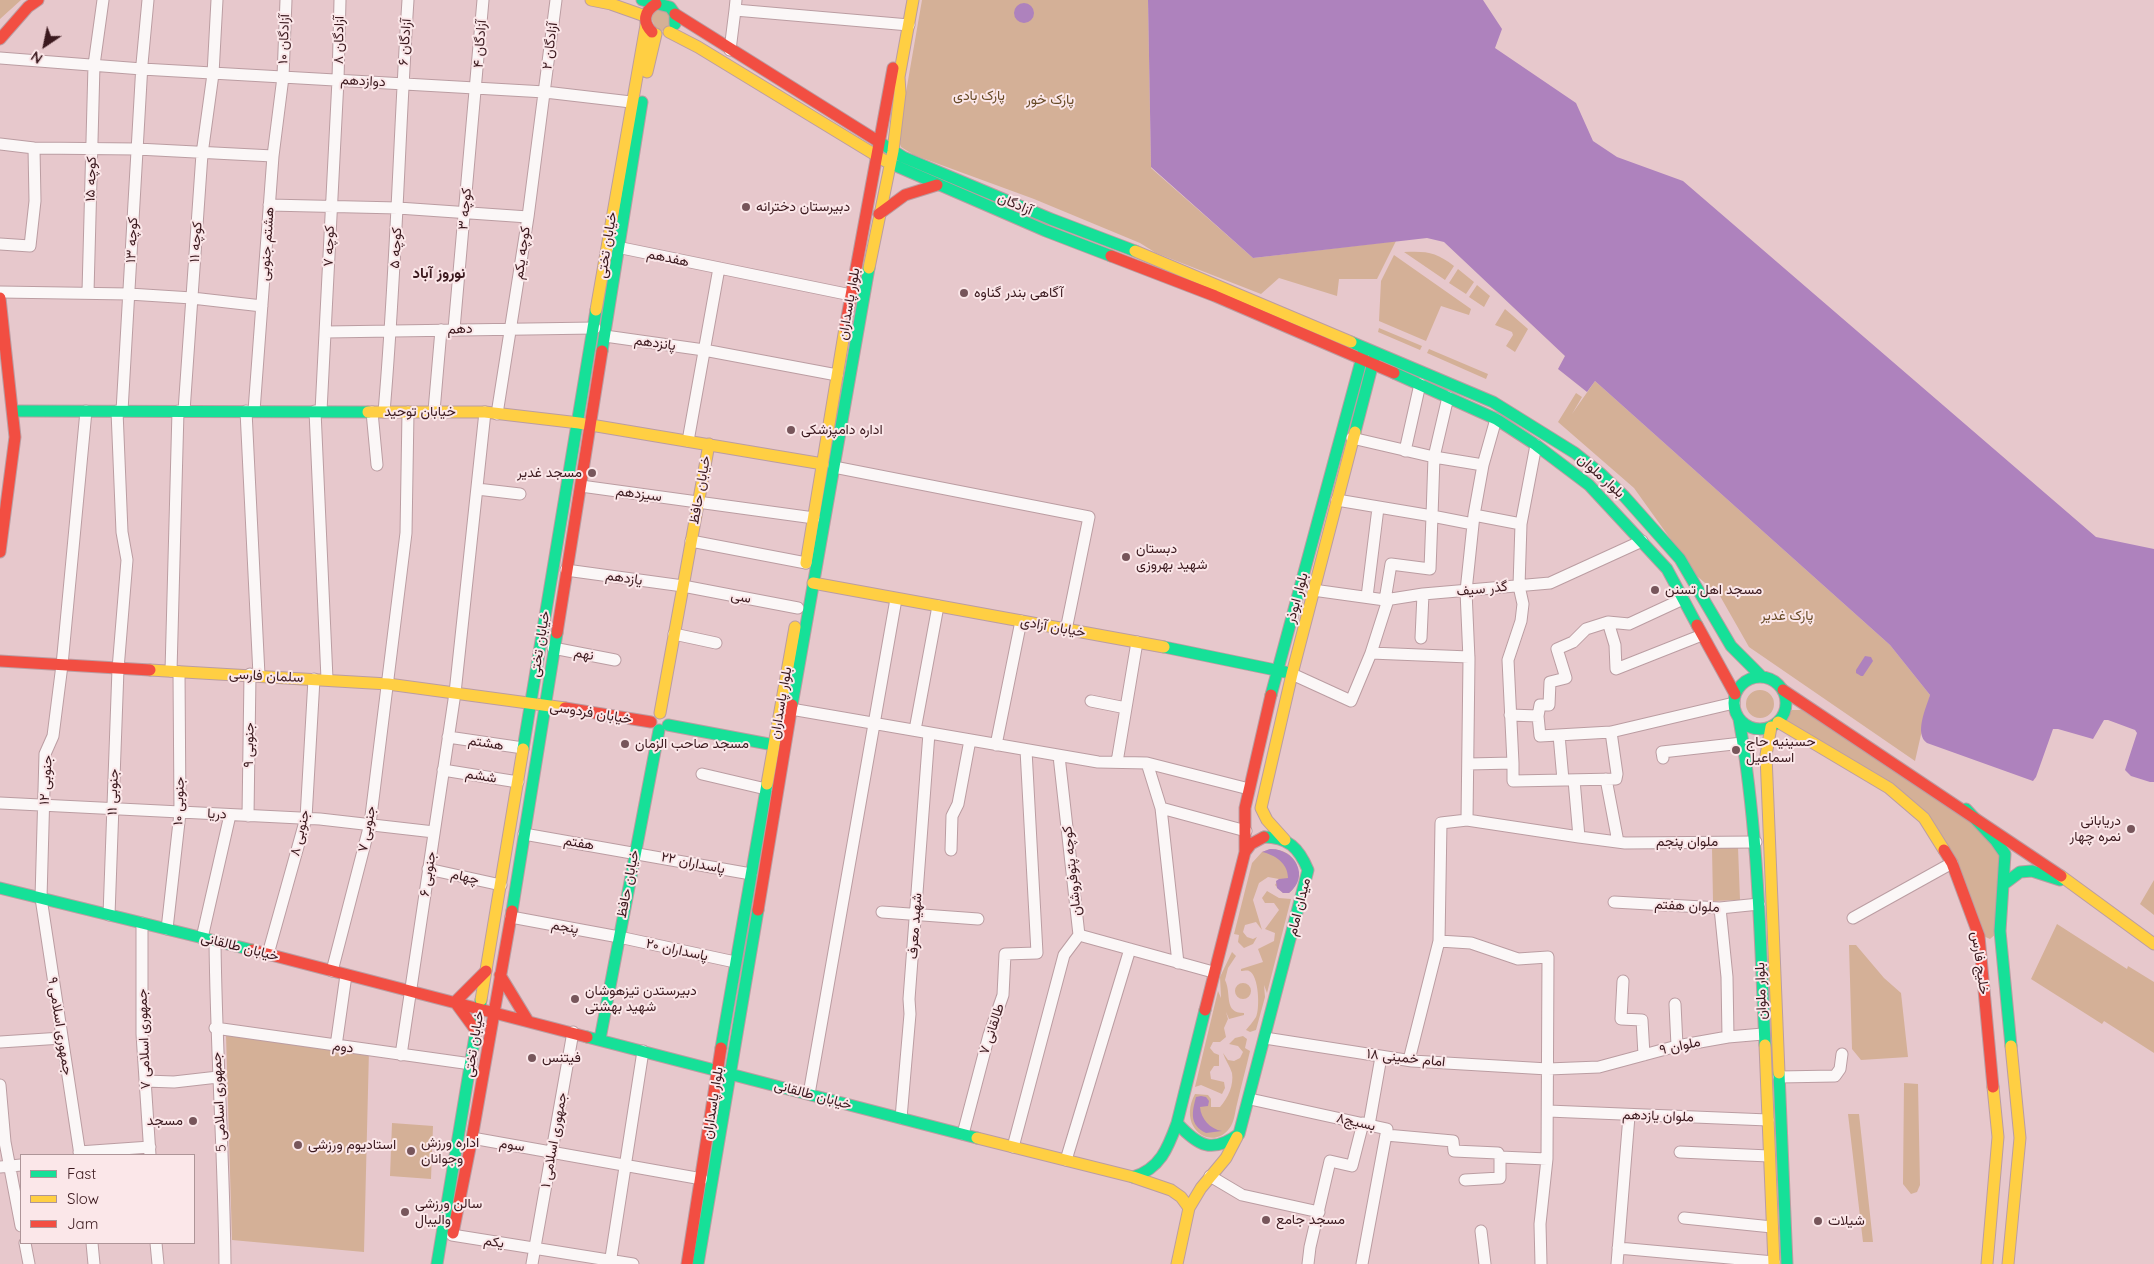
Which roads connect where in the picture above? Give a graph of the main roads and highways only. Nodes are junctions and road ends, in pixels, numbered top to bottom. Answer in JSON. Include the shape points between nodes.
{"nodes":[{"id":1,"x":38,"y":0,"type":"edge"},
{"id":2,"x":591,"y":0,"type":"edge"},
{"id":3,"x":642,"y":0,"type":"edge"},
{"id":4,"x":904,"y":0,"type":"edge"},
{"id":5,"x":913,"y":0,"type":"edge"},
{"id":6,"x":656,"y":4,"type":"junction"},
{"id":7,"x":675,"y":14,"type":"junction"},
{"id":8,"x":646,"y":21,"type":"junction"},
{"id":9,"x":905,"y":25,"type":"junction"},
{"id":10,"x":670,"y":32,"type":"junction"},
{"id":11,"x":656,"y":34,"type":"junction"},
{"id":12,"x":0,"y":38,"type":"edge"},
{"id":13,"x":878,"y":143,"type":"junction"},
{"id":14,"x":893,"y":152,"type":"junction"},
{"id":15,"x":876,"y":157,"type":"junction"},
{"id":16,"x":891,"y":164,"type":"junction"},
{"id":17,"x":936,"y":185,"type":"junction"},
{"id":18,"x":879,"y":214,"type":"junction"},
{"id":19,"x":854,"y":276,"type":"junction"},
{"id":20,"x":868,"y":278,"type":"junction"},
{"id":21,"x":0,"y":298,"type":"edge"},
{"id":22,"x":1365,"y":346,"type":"junction"},
{"id":23,"x":1376,"y":351,"type":"junction"},
{"id":24,"x":1362,"y":358,"type":"junction"},
{"id":25,"x":1373,"y":364,"type":"junction"},
{"id":26,"x":13,"y":411,"type":"junction"},
{"id":27,"x":578,"y":423,"type":"junction"},
{"id":28,"x":591,"y":425,"type":"junction"},
{"id":29,"x":709,"y":444,"type":"junction"},
{"id":30,"x":828,"y":465,"type":"junction"},
{"id":31,"x":0,"y":552,"type":"edge"},
{"id":32,"x":812,"y":583,"type":"junction"},
{"id":33,"x":0,"y":661,"type":"edge"},
{"id":34,"x":1277,"y":670,"type":"junction"},
{"id":35,"x":1292,"y":674,"type":"junction"},
{"id":36,"x":1762,"y":677,"type":"junction"},
{"id":37,"x":1783,"y":690,"type":"junction"},
{"id":38,"x":1734,"y":698,"type":"junction"},
{"id":39,"x":531,"y":702,"type":"junction"},
{"id":40,"x":544,"y":705,"type":"junction"},
{"id":41,"x":1739,"y":719,"type":"junction"},
{"id":42,"x":1775,"y":725,"type":"junction"},
{"id":43,"x":659,"y":726,"type":"junction"},
{"id":44,"x":774,"y":745,"type":"junction"},
{"id":45,"x":1245,"y":808,"type":"junction"},
{"id":46,"x":1261,"y":808,"type":"junction"},
{"id":47,"x":1966,"y":809,"type":"junction"},
{"id":48,"x":1285,"y":840,"type":"junction"},
{"id":49,"x":1245,"y":852,"type":"junction"},
{"id":50,"x":2004,"y":884,"type":"junction"},
{"id":51,"x":0,"y":888,"type":"edge"},
{"id":52,"x":2081,"y":889,"type":"junction"},
{"id":53,"x":744,"y":910,"type":"junction"},
{"id":54,"x":756,"y":912,"type":"junction"},
{"id":55,"x":2154,"y":944,"type":"edge"},
{"id":56,"x":486,"y":971,"type":"junction"},
{"id":57,"x":500,"y":975,"type":"junction"},
{"id":58,"x":455,"y":1002,"type":"junction"},
{"id":59,"x":480,"y":1009,"type":"junction"},
{"id":60,"x":494,"y":1012,"type":"junction"},
{"id":61,"x":528,"y":1020,"type":"junction"},
{"id":62,"x":477,"y":1032,"type":"junction"},
{"id":63,"x":600,"y":1039,"type":"junction"},
{"id":64,"x":718,"y":1071,"type":"junction"},
{"id":65,"x":731,"y":1074,"type":"junction"},
{"id":66,"x":1177,"y":1123,"type":"junction"},
{"id":67,"x":1239,"y":1134,"type":"junction"},
{"id":68,"x":1782,"y":1148,"type":"junction"},
{"id":69,"x":1769,"y":1152,"type":"junction"},
{"id":70,"x":1133,"y":1177,"type":"junction"},
{"id":71,"x":1189,"y":1208,"type":"junction"},
{"id":72,"x":1988,"y":1262,"type":"edge"},
{"id":73,"x":1774,"y":1263,"type":"edge"},
{"id":74,"x":2009,"y":1263,"type":"edge"},
{"id":75,"x":437,"y":1264,"type":"edge"},
{"id":76,"x":447,"y":1264,"type":"edge"},
{"id":77,"x":687,"y":1264,"type":"edge"},
{"id":78,"x":698,"y":1264,"type":"edge"},
{"id":79,"x":1177,"y":1264,"type":"edge"},
{"id":80,"x":1786,"y":1264,"type":"edge"}],
"edges":[{"from":1,"to":12,"type":"main road"},
{"from":2,"to":8,"type":"main road","via":[[612,4]]},
{"from":3,"to":6,"type":"main road"},
{"from":4,"to":9,"type":"main road"},
{"from":5,"to":9,"type":"main road"},
{"from":6,"to":7,"type":"main road","via":[[670,6]]},
{"from":6,"to":8,"type":"main road","via":[[651,6]]},
{"from":7,"to":10,"type":"main road","via":[[675,24]]},
{"from":7,"to":13,"type":"main road","name":"آزادگان"},
{"from":8,"to":11,"type":"main road"},
{"from":8,"to":27,"type":"main road","name":"خیابان تختی"},
{"from":9,"to":13,"type":"main road","name":"بلوار پاسداران"},
{"from":9,"to":14,"type":"main road","name":"بلوار پاسداران"},
{"from":10,"to":11,"type":"main road"},
{"from":10,"to":15,"type":"main road","name":"آزادگان"},
{"from":11,"to":28,"type":"main road","name":"خیابان تختی","via":[[646,74],[617,247]]},
{"from":13,"to":14,"type":"main road","name":"آزادگان"},
{"from":13,"to":15,"type":"main road","name":"بلوار پاسداران"},
{"from":14,"to":16,"type":"main road","name":"بلوار پاسداران"},
{"from":14,"to":22,"type":"main road","name":"آزادگان"},
{"from":15,"to":16,"type":"main road","name":"آزادگان"},
{"from":15,"to":19,"type":"main road","name":"بلوار پاسداران"},
{"from":16,"to":17,"type":"main road","name":"آزادگان"},
{"from":16,"to":18,"type":"main road","name":"بلوار پاسداران"},
{"from":17,"to":18,"type":"main road","via":[[907,193]]},
{"from":17,"to":24,"type":"main road","name":"آزادگان"},
{"from":18,"to":20,"type":"main road","name":"بلوار پاسداران"},
{"from":19,"to":20,"type":"main road"},
{"from":19,"to":30,"type":"main road","name":"بلوار پاسداران"},
{"from":20,"to":30,"type":"main road","name":"بلوار پاسداران"},
{"from":21,"to":26,"type":"main road"},
{"from":22,"to":23,"type":"main road","name":"آزادگان"},
{"from":22,"to":24,"type":"main road","name":"بلوار ابوذر"},
{"from":23,"to":25,"type":"main road","name":"بلوار ابوذر"},
{"from":23,"to":36,"type":"main road","name":"بلوار ملوان","via":[[1493,402],[1575,453],[1600,473],[1680,559],[1732,646]]},
{"from":24,"to":25,"type":"main road","name":"آزادگان"},
{"from":24,"to":34,"type":"main road","name":"بلوار ابوذر"},
{"from":25,"to":35,"type":"main road","name":"بلوار ابوذر"},
{"from":25,"to":38,"type":"main road","name":"بلوار ملوان","via":[[1496,419],[1589,485],[1667,569]]},
{"from":26,"to":27,"type":"main road","name":"خیابان توحید","via":[[485,412]]},
{"from":26,"to":31,"type":"main road","via":[[15,437]]},
{"from":27,"to":28,"type":"main road","name":"خیابان توحید"},
{"from":27,"to":39,"type":"main road","name":"خیابان تختی"},
{"from":28,"to":29,"type":"main road","name":"خیابان توحید"},
{"from":28,"to":40,"type":"main road","name":"خیابان تختی"},
{"from":29,"to":30,"type":"main road","name":"خیابان توحید"},
{"from":29,"to":43,"type":"main road","name":"خیابان حافظ","via":[[660,713],[654,714]]},
{"from":30,"to":32,"type":"main road","name":"بلوار پاسداران"},
{"from":30,"to":44,"type":"main road","name":"بلوار پاسداران","via":[[814,518]]},
{"from":32,"to":34,"type":"main road","name":"خیابان آزادی"},
{"from":32,"to":54,"type":"main road","name":"بلوار پاسداران"},
{"from":33,"to":39,"type":"main road","name":"سلمان فارسی","via":[[327,679]]},
{"from":34,"to":35,"type":"main road","name":"خیابان آزادی"},
{"from":34,"to":45,"type":"main road","name":"بلوار ابوذر"},
{"from":35,"to":46,"type":"main road","name":"بلوار ابوذر"},
{"from":36,"to":37,"type":"main road","via":[[1770,679]]},
{"from":36,"to":38,"type":"main road","via":[[1746,681]]},
{"from":37,"to":42,"type":"main road","via":[[1786,707]]},
{"from":37,"to":47,"type":"main road","name":"خلیج فارس"},
{"from":38,"to":41,"type":"main road"},
{"from":39,"to":40,"type":"main road","name":"خیابان فردوسی"},
{"from":39,"to":56,"type":"main road","name":"خیابان تختی"},
{"from":40,"to":43,"type":"main road","name":"خیابان فردوسی"},
{"from":40,"to":57,"type":"main road","name":"خیابان تختی"},
{"from":41,"to":42,"type":"main road","via":[[1748,727],[1759,730]]},
{"from":41,"to":69,"type":"main road","name":"بلوار ملوان","via":[[1756,842]]},
{"from":42,"to":68,"type":"main road","name":"بلوار ملوان","via":[[1766,755]]},
{"from":42,"to":72,"type":"main road","name":"خلیج فارس","via":[[1889,788],[1924,818],[1952,863],[1979,936],[1998,1137]]},
{"from":43,"to":44,"type":"main road","name":"خیابان فردوسی"},
{"from":43,"to":63,"type":"main road","name":"خیابان حافظ"},
{"from":44,"to":53,"type":"main road","name":"بلوار پاسداران"},
{"from":45,"to":46,"type":"main road","via":[[1253,814]]},
{"from":45,"to":49,"type":"main road","name":"بلوار ابوذر"},
{"from":46,"to":48,"type":"main road"},
{"from":47,"to":50,"type":"main road","name":"خلیج فارس","via":[[2005,854]]},
{"from":47,"to":52,"type":"main road","name":"خلیج فارس"},
{"from":48,"to":49,"type":"main road","via":[[1264,837],[1251,844]]},
{"from":48,"to":67,"type":"main road","name":"میدان امام","via":[[1302,853],[1308,870]]},
{"from":49,"to":66,"type":"main road"},
{"from":50,"to":52,"type":"main road","via":[[2020,872],[2032,871]]},
{"from":50,"to":74,"type":"main road","name":"خلیج فارس","via":[[2000,931],[2020,1138]]},
{"from":51,"to":58,"type":"main road","name":"خیابان طالقانی"},
{"from":52,"to":55,"type":"main road","name":"خلیج فارس"},
{"from":53,"to":54,"type":"main road"},
{"from":53,"to":64,"type":"main road","name":"بلوار پاسداران"},
{"from":54,"to":65,"type":"main road","name":"بلوار پاسداران"},
{"from":56,"to":58,"type":"main road"},
{"from":56,"to":59,"type":"main road","name":"خیابان تختی"},
{"from":57,"to":60,"type":"main road","name":"خیابان تختی"},
{"from":57,"to":61,"type":"main road"},
{"from":58,"to":59,"type":"main road","name":"خیابان طالقانی"},
{"from":58,"to":62,"type":"main road"},
{"from":59,"to":60,"type":"main road","name":"خیابان طالقانی"},
{"from":59,"to":62,"type":"main road","name":"خیابان تختی"},
{"from":60,"to":61,"type":"main road","name":"خیابان طالقانی"},
{"from":60,"to":76,"type":"main road","name":"خیابان تختی"},
{"from":61,"to":63,"type":"main road","name":"خیابان طالقانی"},
{"from":62,"to":75,"type":"main road","name":"خیابان تختی"},
{"from":63,"to":64,"type":"main road","name":"خیابان طالقانی"},
{"from":64,"to":65,"type":"main road","name":"خیابان طالقانی"},
{"from":64,"to":77,"type":"main road","name":"بلوار پاسداران"},
{"from":65,"to":70,"type":"main road","name":"خیابان طالقانی"},
{"from":65,"to":78,"type":"main road","name":"بلوار پاسداران"},
{"from":66,"to":67,"type":"main road","via":[[1189,1137],[1208,1147],[1222,1145]]},
{"from":66,"to":70,"type":"main road","via":[[1161,1161],[1150,1172]]},
{"from":67,"to":71,"type":"main road","name":"میدان امام","via":[[1226,1158]]},
{"from":68,"to":69,"type":"main road"},
{"from":68,"to":80,"type":"main road","name":"بلوار ملوان"},
{"from":69,"to":73,"type":"main road","name":"بلوار ملوان"},
{"from":70,"to":71,"type":"main road","name":"خیابان طالقانی","via":[[1171,1190]]},
{"from":71,"to":79,"type":"main road"},
{"from":72,"to":74,"type":"main road"}]}
